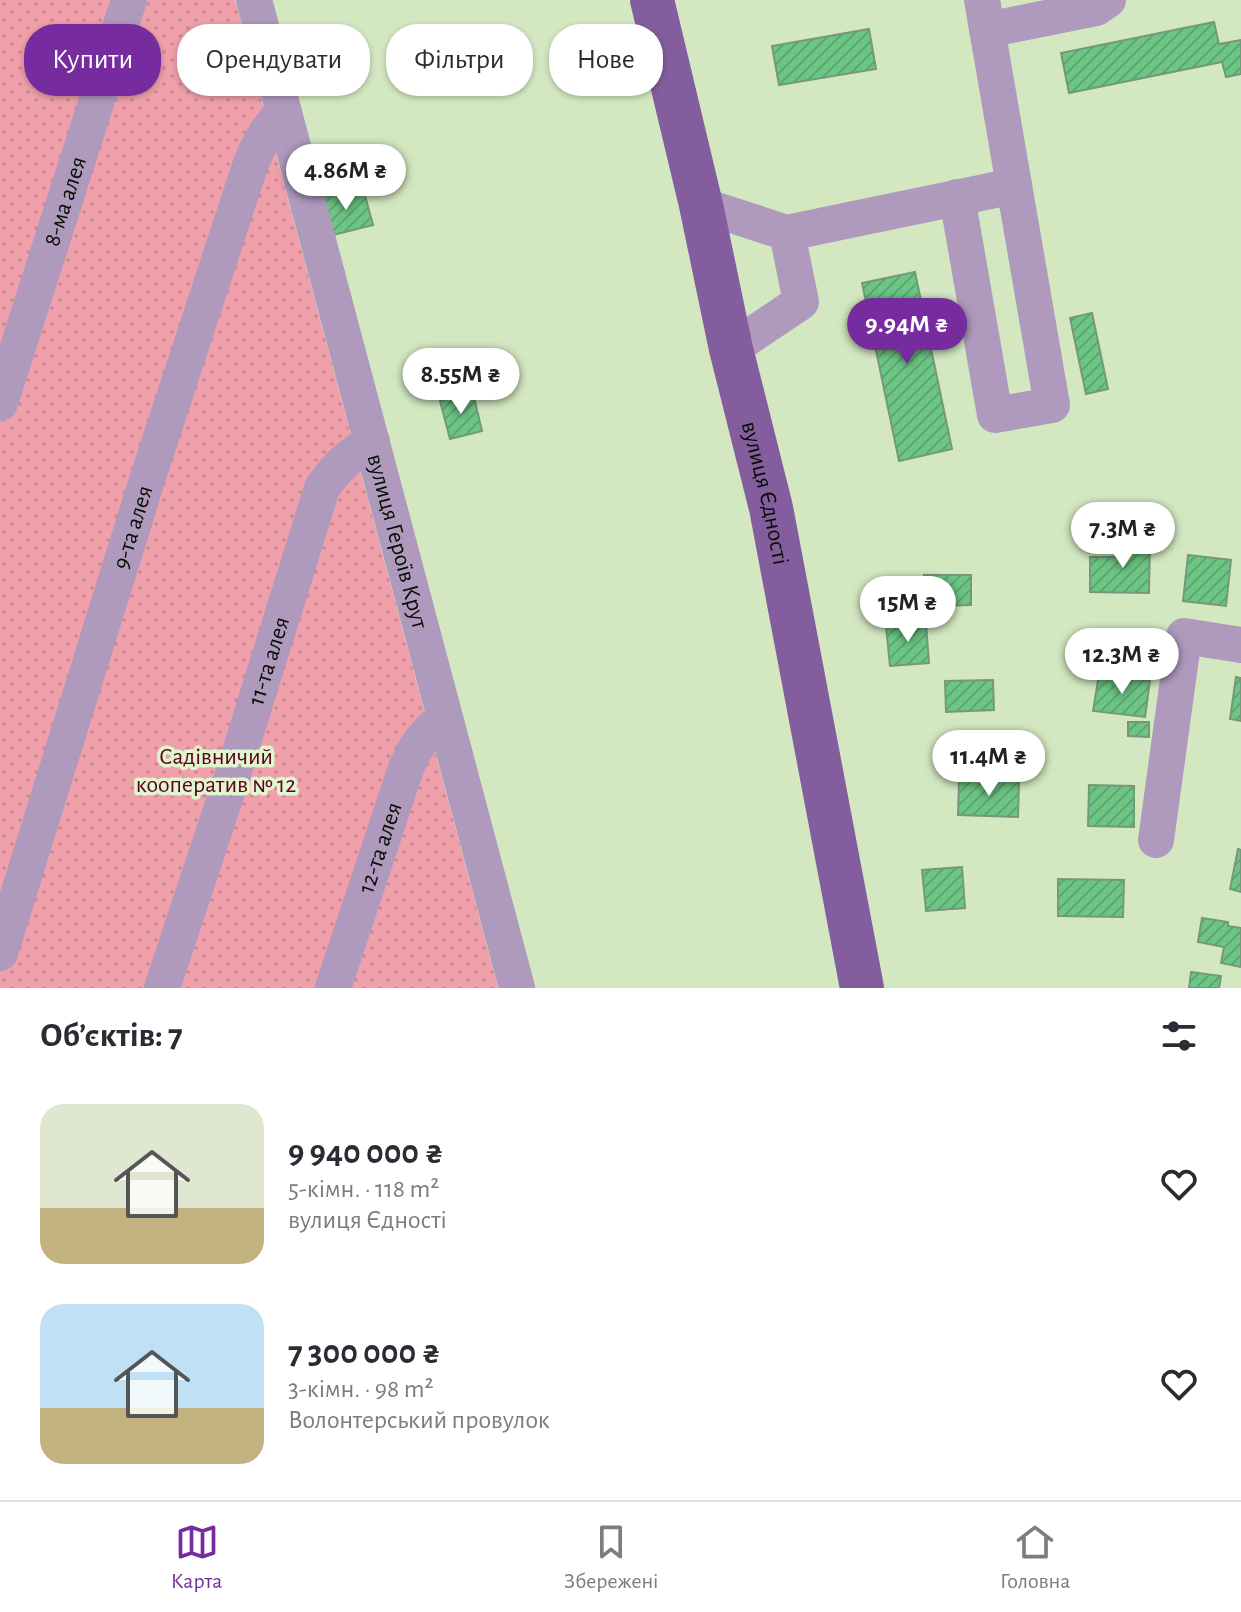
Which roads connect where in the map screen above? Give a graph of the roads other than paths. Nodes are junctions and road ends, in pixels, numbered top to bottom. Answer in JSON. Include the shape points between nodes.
{"nodes":[{"id":1,"x":129,"y":0,"type":"edge"},
{"id":2,"x":254,"y":0,"type":"edge"},
{"id":3,"x":652,"y":0,"type":"edge"},
{"id":4,"x":1108,"y":0,"type":"edge"},
{"id":5,"x":984,"y":15,"type":"edge"},
{"id":6,"x":284,"y":112,"type":"junction"},
{"id":7,"x":1014,"y":186,"type":"junction"},
{"id":8,"x":957,"y":197,"type":"junction"},
{"id":9,"x":701,"y":205,"type":"junction"},
{"id":10,"x":787,"y":233,"type":"junction"},
{"id":11,"x":731,"y":349,"type":"junction"},
{"id":12,"x":0,"y":403,"type":"edge"},
{"id":13,"x":372,"y":442,"type":"junction"},
{"id":14,"x":1241,"y":645,"type":"edge"},
{"id":15,"x":445,"y":718,"type":"junction"},
{"id":16,"x":1156,"y":840,"type":"dead end"},
{"id":17,"x":0,"y":953,"type":"edge"},
{"id":18,"x":162,"y":988,"type":"edge"},
{"id":19,"x":333,"y":988,"type":"edge"},
{"id":20,"x":517,"y":988,"type":"edge"},
{"id":21,"x":862,"y":988,"type":"edge"}],
"edges":[{"from":1,"to":12,"type":"street","name":"8-ма алея"},
{"from":2,"to":6,"type":"street","name":"вулиця Героїв Крут"},
{"from":3,"to":9,"type":"main road","name":"вулиця Єдності"},
{"from":4,"to":5,"type":"street","via":[[1096,8]]},
{"from":5,"to":7,"type":"street"},
{"from":6,"to":13,"type":"street","name":"вулиця Героїв Крут"},
{"from":6,"to":17,"type":"street","name":"9-та алея","via":[[262,138],[251,163]]},
{"from":7,"to":8,"type":"street"},
{"from":7,"to":8,"type":"street","via":[[1052,405],[995,415]]},
{"from":8,"to":10,"type":"street"},
{"from":9,"to":10,"type":"street"},
{"from":9,"to":11,"type":"main road","name":"вулиця Єдності"},
{"from":10,"to":11,"type":"street","via":[[801,302]]},
{"from":11,"to":21,"type":"main road","name":"вулиця Єдності","via":[[771,508]]},
{"from":13,"to":15,"type":"street","name":"вулиця Героїв Крут"},
{"from":13,"to":18,"type":"street","name":"11-та алея","via":[[335,469],[322,488]]},
{"from":14,"to":16,"type":"street","via":[[1184,636]]},
{"from":15,"to":19,"type":"street","name":"12-та алея","via":[[421,739],[406,768]]},
{"from":15,"to":20,"type":"street","name":"вулиця Героїв Крут"}]}
